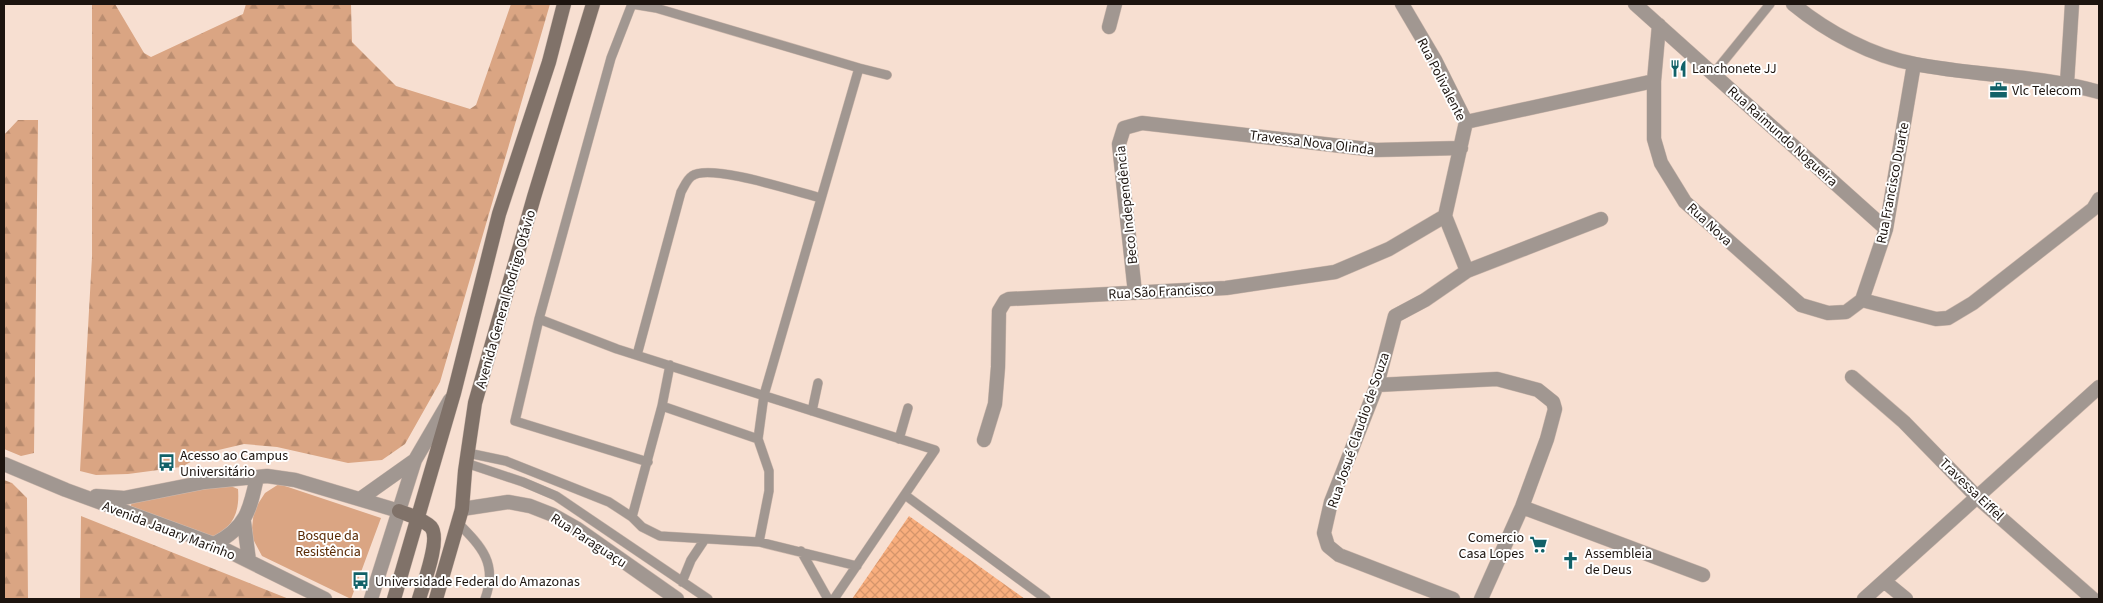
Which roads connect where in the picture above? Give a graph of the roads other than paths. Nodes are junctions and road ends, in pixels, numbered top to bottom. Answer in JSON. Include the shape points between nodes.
{"nodes":[{"id":1,"x":564,"y":4,"type":"edge"},
{"id":2,"x":593,"y":4,"type":"edge"},
{"id":3,"x":1116,"y":4,"type":"edge"},
{"id":4,"x":1402,"y":4,"type":"edge"},
{"id":5,"x":1634,"y":4,"type":"edge"},
{"id":6,"x":1770,"y":4,"type":"edge"},
{"id":7,"x":1794,"y":4,"type":"edge"},
{"id":8,"x":2072,"y":4,"type":"edge"},
{"id":9,"x":1659,"y":25,"type":"junction"},
{"id":10,"x":1109,"y":27,"type":"dead end"},
{"id":11,"x":1914,"y":64,"type":"junction"},
{"id":12,"x":859,"y":68,"type":"junction"},
{"id":13,"x":1714,"y":73,"type":"junction"},
{"id":14,"x":887,"y":75,"type":"dead end"},
{"id":15,"x":1654,"y":81,"type":"junction"},
{"id":16,"x":2067,"y":83,"type":"junction"},
{"id":17,"x":2099,"y":92,"type":"edge"},
{"id":18,"x":1466,"y":122,"type":"junction"},
{"id":19,"x":1164,"y":126,"type":"joint"},
{"id":20,"x":1461,"y":148,"type":"junction"},
{"id":21,"x":821,"y":198,"type":"junction"},
{"id":22,"x":2099,"y":199,"type":"edge"},
{"id":23,"x":1445,"y":216,"type":"junction"},
{"id":24,"x":1601,"y":219,"type":"dead end"},
{"id":25,"x":1886,"y":229,"type":"junction"},
{"id":26,"x":1467,"y":271,"type":"junction"},
{"id":27,"x":1135,"y":293,"type":"junction"},
{"id":28,"x":1862,"y":300,"type":"junction"},
{"id":29,"x":539,"y":319,"type":"junction"},
{"id":30,"x":637,"y":355,"type":"junction"},
{"id":31,"x":670,"y":365,"type":"junction"},
{"id":32,"x":1852,"y":377,"type":"dead end"},
{"id":33,"x":818,"y":383,"type":"dead end"},
{"id":34,"x":1377,"y":385,"type":"junction"},
{"id":35,"x":2099,"y":387,"type":"edge"},
{"id":36,"x":454,"y":393,"type":"junction"},
{"id":37,"x":764,"y":395,"type":"junction"},
{"id":38,"x":662,"y":406,"type":"junction"},
{"id":39,"x":908,"y":408,"type":"dead end"},
{"id":40,"x":812,"y":411,"type":"junction"},
{"id":41,"x":758,"y":439,"type":"junction"},
{"id":42,"x":899,"y":439,"type":"junction"},
{"id":43,"x":984,"y":440,"type":"dead end"},
{"id":44,"x":467,"y":458,"type":"junction"},
{"id":45,"x":415,"y":460,"type":"junction"},
{"id":46,"x":648,"y":462,"type":"junction"},
{"id":47,"x":4,"y":464,"type":"edge"},
{"id":48,"x":257,"y":477,"type":"junction"},
{"id":49,"x":66,"y":490,"type":"junction"},
{"id":50,"x":905,"y":494,"type":"junction"},
{"id":51,"x":1978,"y":498,"type":"junction"},
{"id":52,"x":360,"y":499,"type":"junction"},
{"id":53,"x":1522,"y":506,"type":"junction"},
{"id":54,"x":462,"y":509,"type":"junction"},
{"id":55,"x":399,"y":511,"type":"junction"},
{"id":56,"x":632,"y":517,"type":"junction"},
{"id":57,"x":417,"y":519,"type":"junction"},
{"id":58,"x":244,"y":522,"type":"junction"},
{"id":59,"x":458,"y":523,"type":"junction"},
{"id":60,"x":705,"y":540,"type":"junction"},
{"id":61,"x":760,"y":542,"type":"junction"},
{"id":62,"x":214,"y":544,"type":"junction"},
{"id":63,"x":801,"y":551,"type":"junction"},
{"id":64,"x":249,"y":561,"type":"junction"},
{"id":65,"x":857,"y":566,"type":"junction"},
{"id":66,"x":1703,"y":575,"type":"dead end"},
{"id":67,"x":1884,"y":580,"type":"junction"},
{"id":68,"x":682,"y":582,"type":"junction"},
{"id":69,"x":326,"y":599,"type":"edge"},
{"id":70,"x":371,"y":599,"type":"edge"},
{"id":71,"x":394,"y":599,"type":"edge"},
{"id":72,"x":419,"y":599,"type":"edge"},
{"id":73,"x":436,"y":599,"type":"edge"},
{"id":74,"x":486,"y":599,"type":"edge"},
{"id":75,"x":677,"y":599,"type":"edge"},
{"id":76,"x":708,"y":599,"type":"edge"},
{"id":77,"x":828,"y":599,"type":"edge"},
{"id":78,"x":834,"y":599,"type":"edge"},
{"id":79,"x":1046,"y":599,"type":"edge"},
{"id":80,"x":1453,"y":599,"type":"edge"},
{"id":81,"x":1481,"y":599,"type":"edge"},
{"id":82,"x":1864,"y":599,"type":"edge"},
{"id":83,"x":1906,"y":599,"type":"edge"},
{"id":84,"x":2093,"y":599,"type":"edge"}],
"edges":[{"from":1,"to":36,"type":"main road","name":"Avenida General Rodrigo Otávio","via":[[549,62],[499,214]]},
{"from":2,"to":44,"type":"main road","name":"Avenida General Rodrigo Otávio","via":[[475,403]]},
{"from":3,"to":10,"type":"street"},
{"from":4,"to":18,"type":"street","name":"Rua Polivalente"},
{"from":5,"to":9,"type":"street","name":"Rua Raimundo Nogueira"},
{"from":6,"to":13,"type":"lane"},
{"from":7,"to":11,"type":"street","via":[[1866,49]]},
{"from":8,"to":16,"type":"street"},
{"from":9,"to":13,"type":"street","name":"Rua Raimundo Nogueira"},
{"from":9,"to":15,"type":"street","name":"Rua Nova"},
{"from":11,"to":16,"type":"street"},
{"from":11,"to":25,"type":"street","name":"Rua Francisco Duarte"},
{"from":12,"to":14,"type":"lane"},
{"from":12,"to":21,"type":"lane"},
{"from":12,"to":29,"type":"lane","via":[[656,8],[632,4],[611,58]]},
{"from":13,"to":25,"type":"street","name":"Rua Raimundo Nogueira"},
{"from":15,"to":18,"type":"street"},
{"from":15,"to":28,"type":"street","name":"Rua Nova","via":[[1654,139],[1661,163],[1685,202],[1800,306],[1828,313],[1846,312]]},
{"from":16,"to":17,"type":"street"},
{"from":18,"to":20,"type":"street","name":"Rua Polivalente"},
{"from":19,"to":20,"type":"street","name":"Travessa Nova Olinda","via":[[1376,150]]},
{"from":19,"to":27,"type":"street","name":"Beco Independência","via":[[1130,125],[1120,134]]},
{"from":20,"to":23,"type":"street","name":"Rua Polivalente"},
{"from":21,"to":30,"type":"lane","via":[[722,173],[703,171],[691,176],[681,192]]},
{"from":21,"to":37,"type":"lane"},
{"from":22,"to":28,"type":"street","via":[[2093,209],[1973,303],[1948,318],[1936,319]]},
{"from":23,"to":26,"type":"street"},
{"from":23,"to":27,"type":"street","name":"Rua São Francisco","via":[[1389,249],[1335,272],[1226,288]]},
{"from":24,"to":26,"type":"street","name":"Rua Josué Claudio de Souza"},
{"from":25,"to":28,"type":"street","name":"Rua Francisco Duarte"},
{"from":26,"to":34,"type":"street","name":"Rua Josué Claudio de Souza","via":[[1395,316]]},
{"from":27,"to":43,"type":"street","name":"Rua São Francisco","via":[[1005,301],[999,311],[994,404]]},
{"from":29,"to":30,"type":"lane"},
{"from":29,"to":46,"type":"lane","via":[[515,421]]},
{"from":30,"to":31,"type":"lane"},
{"from":31,"to":37,"type":"lane"},
{"from":31,"to":38,"type":"lane"},
{"from":32,"to":51,"type":"street","name":"Travessa Eiffel","via":[[1904,422]]},
{"from":33,"to":40,"type":"lane"},
{"from":34,"to":53,"type":"street","via":[[1497,379],[1538,390],[1553,402],[1555,409],[1547,439]]},
{"from":34,"to":80,"type":"street","name":"Rua Josué Claudio de Souza","via":[[1331,502],[1325,540],[1340,555]]},
{"from":35,"to":51,"type":"street"},
{"from":36,"to":45,"type":"street","name":"Avenida General Rodrigo Otávio"},
{"from":36,"to":57,"type":"main road","name":"Avenida General Rodrigo Otávio"},
{"from":37,"to":40,"type":"lane"},
{"from":37,"to":41,"type":"lane"},
{"from":38,"to":41,"type":"lane"},
{"from":38,"to":46,"type":"lane"},
{"from":39,"to":42,"type":"lane"},
{"from":40,"to":42,"type":"lane"},
{"from":41,"to":61,"type":"lane","via":[[768,470],[769,491]]},
{"from":42,"to":50,"type":"lane","via":[[934,450]]},
{"from":44,"to":54,"type":"main road","name":"Avenida General Rodrigo Otávio"},
{"from":44,"to":56,"type":"lane","via":[[506,461],[609,502]]},
{"from":44,"to":68,"type":"lane","via":[[545,490]]},
{"from":45,"to":52,"type":"street"},
{"from":45,"to":55,"type":"street","name":"Avenida General Rodrigo Otávio"},
{"from":46,"to":56,"type":"lane"},
{"from":47,"to":49,"type":"street","name":"Avenida Jauary Marinho"},
{"from":48,"to":49,"type":"street","name":"Avenida Jauary Marinho","via":[[205,482],[124,498]]},
{"from":48,"to":52,"type":"street","name":"Avenida Jauary Marinho","via":[[295,480]]},
{"from":48,"to":58,"type":"street"},
{"from":49,"to":62,"type":"street","name":"Avenida Jauary Marinho"},
{"from":50,"to":65,"type":"lane"},
{"from":50,"to":79,"type":"lane"},
{"from":51,"to":67,"type":"street"},
{"from":51,"to":84,"type":"street","name":"Travessa Eiffel"},
{"from":52,"to":55,"type":"street","name":"Avenida Jauary Marinho"},
{"from":53,"to":66,"type":"street"},
{"from":53,"to":81,"type":"street"},
{"from":54,"to":59,"type":"main road","name":"Avenida General Rodrigo Otávio"},
{"from":54,"to":75,"type":"street","name":"Rua Paraguaçu","via":[[508,502],[552,515],[576,528]]},
{"from":55,"to":57,"type":"main road"},
{"from":55,"to":70,"type":"street","name":"Avenida General Rodrigo Otávio"},
{"from":56,"to":60,"type":"lane","via":[[642,527],[660,536]]},
{"from":57,"to":71,"type":"main road","name":"Avenida General Rodrigo Otávio"},
{"from":57,"to":72,"type":"main road","via":[[429,525],[434,538]]},
{"from":58,"to":62,"type":"street"},
{"from":58,"to":64,"type":"street"},
{"from":59,"to":73,"type":"main road","name":"Avenida General Rodrigo Otávio"},
{"from":59,"to":74,"type":"lane","via":[[479,544],[488,562],[491,584]]},
{"from":60,"to":61,"type":"lane"},
{"from":60,"to":68,"type":"lane","via":[[691,560]]},
{"from":61,"to":63,"type":"lane"},
{"from":62,"to":64,"type":"street","name":"Avenida Jauary Marinho"},
{"from":63,"to":65,"type":"lane"},
{"from":63,"to":77,"type":"lane"},
{"from":64,"to":69,"type":"street","name":"Avenida Jauary Marinho"},
{"from":65,"to":78,"type":"lane"},
{"from":67,"to":82,"type":"street"},
{"from":67,"to":83,"type":"street"},
{"from":68,"to":76,"type":"lane"}]}
